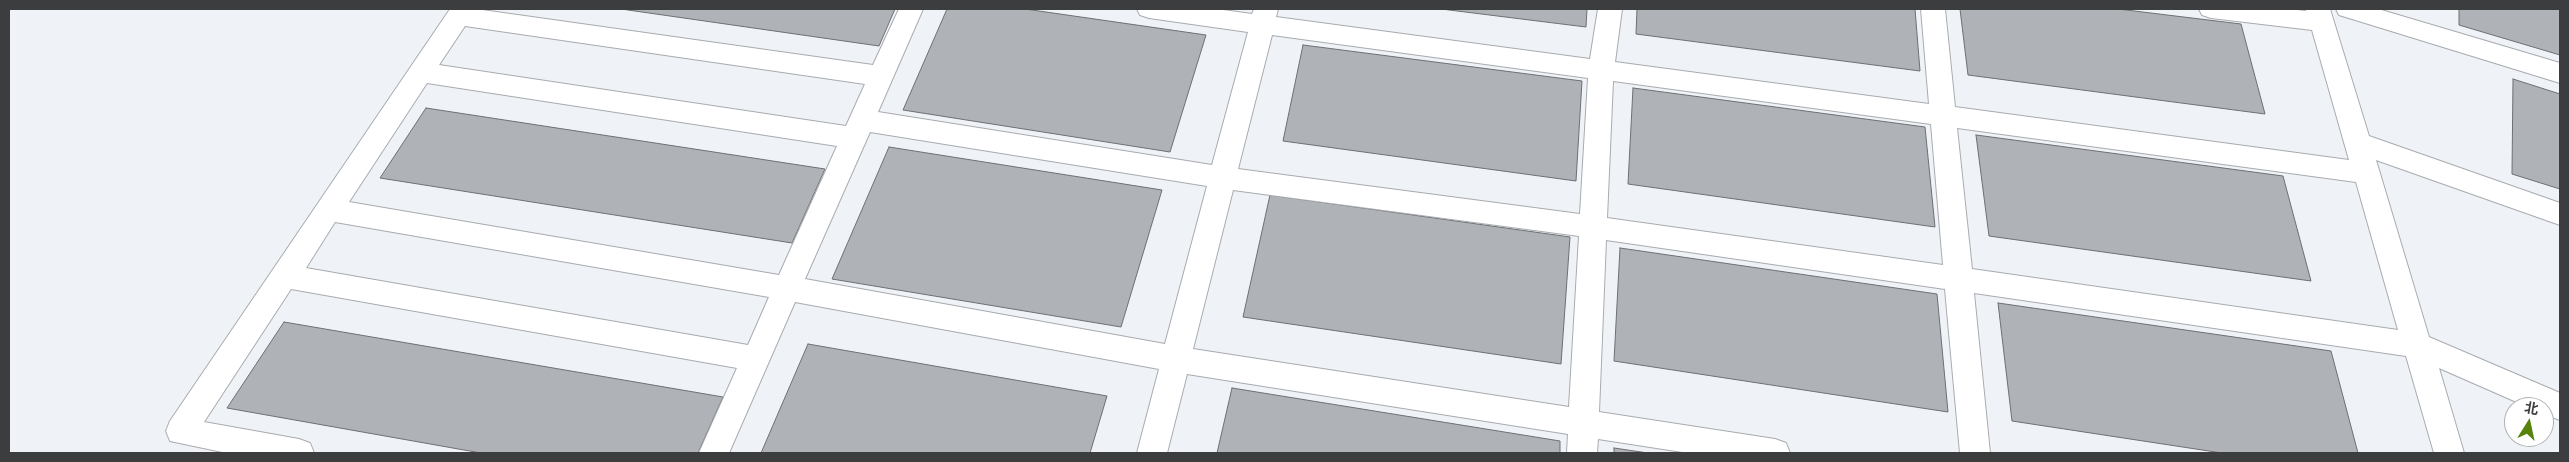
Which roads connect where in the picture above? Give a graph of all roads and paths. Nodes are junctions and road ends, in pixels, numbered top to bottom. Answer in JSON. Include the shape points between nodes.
{"nodes":[{"id":1,"x":911,"y":9,"type":"edge"},
{"id":2,"x":1149,"y":9,"type":"edge"},
{"id":3,"x":1610,"y":9,"type":"edge"},
{"id":4,"x":1933,"y":9,"type":"edge"},
{"id":5,"x":2211,"y":9,"type":"edge"},
{"id":6,"x":2348,"y":9,"type":"edge"},
{"id":7,"x":461,"y":12,"type":"edge"},
{"id":8,"x":1264,"y":16,"type":"edge"},
{"id":9,"x":2320,"y":16,"type":"edge"},
{"id":10,"x":1601,"y":68,"type":"junction"},
{"id":11,"x":421,"y":72,"type":"junction"},
{"id":12,"x":2560,"y":73,"type":"edge"},
{"id":13,"x":881,"y":76,"type":"junction"},
{"id":14,"x":1943,"y":115,"type":"junction"},
{"id":15,"x":857,"y":129,"type":"junction"},
{"id":16,"x":2358,"y":143,"type":"junction"},
{"id":17,"x":2367,"y":173,"type":"junction"},
{"id":18,"x":1223,"y":178,"type":"junction"},
{"id":19,"x":329,"y":210,"type":"junction"},
{"id":20,"x":2560,"y":214,"type":"edge"},
{"id":21,"x":1594,"y":227,"type":"junction"},
{"id":22,"x":285,"y":276,"type":"junction"},
{"id":23,"x":1959,"y":280,"type":"junction"},
{"id":24,"x":787,"y":288,"type":"junction"},
{"id":25,"x":2418,"y":345,"type":"junction"},
{"id":26,"x":756,"y":359,"type":"junction"},
{"id":27,"x":1176,"y":359,"type":"junction"},
{"id":28,"x":2560,"y":407,"type":"edge"},
{"id":29,"x":1583,"y":423,"type":"junction"},
{"id":30,"x":299,"y":453,"type":"edge"},
{"id":31,"x":714,"y":453,"type":"edge"},
{"id":32,"x":1152,"y":453,"type":"edge"},
{"id":33,"x":1582,"y":453,"type":"edge"},
{"id":34,"x":1775,"y":453,"type":"edge"},
{"id":35,"x":1975,"y":453,"type":"edge"},
{"id":36,"x":2449,"y":453,"type":"edge"}],
"edges":[{"from":1,"to":13,"type":"street"},
{"from":2,"to":8,"type":"street"},
{"from":3,"to":10,"type":"street"},
{"from":4,"to":14,"type":"street"},
{"from":5,"to":9,"type":"street"},
{"from":6,"to":12,"type":"street"},
{"from":7,"to":11,"type":"street"},
{"from":7,"to":13,"type":"street"},
{"from":8,"to":10,"type":"street"},
{"from":8,"to":18,"type":"street"},
{"from":9,"to":16,"type":"street"},
{"from":10,"to":14,"type":"street"},
{"from":10,"to":21,"type":"street"},
{"from":11,"to":15,"type":"street"},
{"from":11,"to":19,"type":"street"},
{"from":13,"to":15,"type":"street"},
{"from":14,"to":17,"type":"street"},
{"from":14,"to":23,"type":"street"},
{"from":15,"to":18,"type":"street"},
{"from":15,"to":24,"type":"street"},
{"from":16,"to":17,"type":"street"},
{"from":16,"to":20,"type":"street"},
{"from":17,"to":25,"type":"street"},
{"from":18,"to":21,"type":"street"},
{"from":18,"to":27,"type":"street"},
{"from":19,"to":22,"type":"street"},
{"from":19,"to":24,"type":"street"},
{"from":21,"to":23,"type":"street"},
{"from":21,"to":29,"type":"street"},
{"from":22,"to":26,"type":"street"},
{"from":22,"to":30,"type":"street","via":[[181,431]]},
{"from":23,"to":25,"type":"street"},
{"from":23,"to":35,"type":"street"},
{"from":24,"to":26,"type":"street"},
{"from":24,"to":27,"type":"street"},
{"from":25,"to":28,"type":"street"},
{"from":25,"to":36,"type":"street"},
{"from":26,"to":31,"type":"street"},
{"from":27,"to":29,"type":"street"},
{"from":27,"to":32,"type":"street"},
{"from":29,"to":33,"type":"street"},
{"from":29,"to":34,"type":"street"}]}
